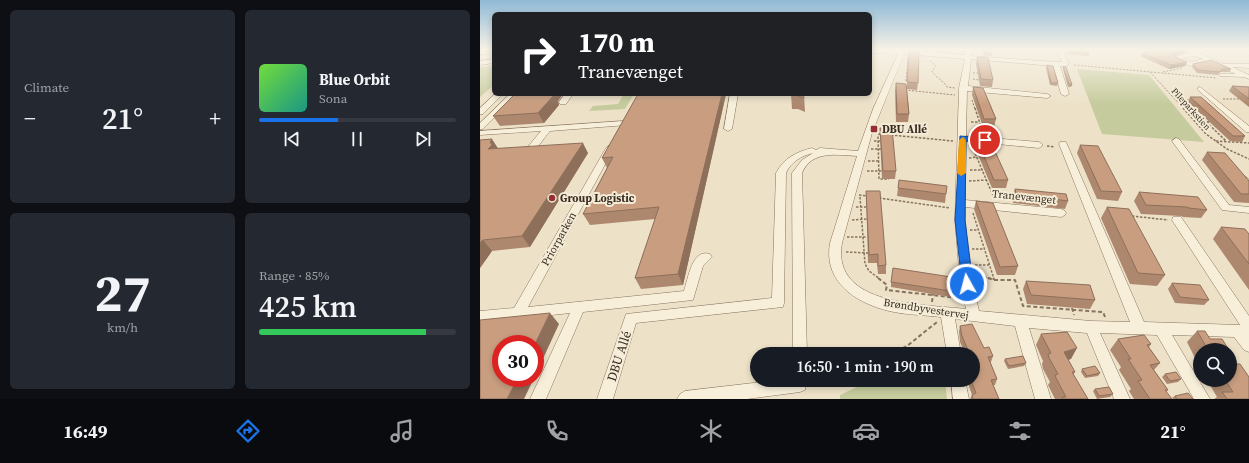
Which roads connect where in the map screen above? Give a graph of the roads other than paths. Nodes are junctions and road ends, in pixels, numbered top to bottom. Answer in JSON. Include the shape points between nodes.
{"nodes":[{"id":1,"x":896,"y":68,"type":"edge"},
{"id":2,"x":967,"y":68,"type":"edge"},
{"id":3,"x":1057,"y":68,"type":"edge"},
{"id":4,"x":1228,"y":68,"type":"edge"},
{"id":5,"x":1247,"y":76,"type":"edge"},
{"id":6,"x":1221,"y":77,"type":"road end"},
{"id":7,"x":1200,"y":89,"type":"dead end"},
{"id":8,"x":965,"y":90,"type":"junction"},
{"id":9,"x":1065,"y":94,"type":"dead end"},
{"id":10,"x":497,"y":96,"type":"edge"},
{"id":11,"x":512,"y":96,"type":"edge"},
{"id":12,"x":568,"y":96,"type":"edge"},
{"id":13,"x":734,"y":96,"type":"edge"},
{"id":14,"x":1047,"y":96,"type":"dead end"},
{"id":15,"x":563,"y":102,"type":"dead end"},
{"id":16,"x":480,"y":112,"type":"edge"},
{"id":17,"x":480,"y":127,"type":"edge"},
{"id":18,"x":548,"y":128,"type":"junction"},
{"id":19,"x":728,"y":129,"type":"dead end"},
{"id":20,"x":1249,"y":130,"type":"edge"},
{"id":21,"x":480,"y":133,"type":"edge"},
{"id":22,"x":965,"y":140,"type":"junction"},
{"id":23,"x":1176,"y":141,"type":"dead end"},
{"id":24,"x":1040,"y":145,"type":"road end"},
{"id":25,"x":1064,"y":146,"type":"road end"},
{"id":26,"x":544,"y":150,"type":"edge"},
{"id":27,"x":529,"y":151,"type":"junction"},
{"id":28,"x":516,"y":152,"type":"edge"},
{"id":29,"x":825,"y":152,"type":"junction"},
{"id":30,"x":860,"y":162,"type":"junction"},
{"id":31,"x":963,"y":205,"type":"junction"},
{"id":32,"x":1249,"y":210,"type":"edge"},
{"id":33,"x":1061,"y":213,"type":"dead end"},
{"id":34,"x":1177,"y":220,"type":"road end"},
{"id":35,"x":706,"y":257,"type":"dead end"},
{"id":36,"x":580,"y":307,"type":"junction"},
{"id":37,"x":947,"y":313,"type":"junction"},
{"id":38,"x":517,"y":314,"type":"junction"},
{"id":39,"x":974,"y":316,"type":"junction"},
{"id":40,"x":480,"y":317,"type":"edge"},
{"id":41,"x":1020,"y":321,"type":"junction"},
{"id":42,"x":1091,"y":327,"type":"junction"},
{"id":43,"x":1140,"y":329,"type":"junction"},
{"id":44,"x":1161,"y":329,"type":"junction"},
{"id":45,"x":1245,"y":330,"type":"edge"},
{"id":46,"x":1249,"y":346,"type":"edge"},
{"id":47,"x":800,"y":347,"type":"edge"},
{"id":48,"x":953,"y":347,"type":"edge"},
{"id":49,"x":766,"y":387,"type":"edge"},
{"id":50,"x":959,"y":387,"type":"edge"},
{"id":51,"x":538,"y":399,"type":"edge"},
{"id":52,"x":605,"y":399,"type":"edge"},
{"id":53,"x":685,"y":399,"type":"edge"},
{"id":54,"x":961,"y":399,"type":"edge"},
{"id":55,"x":1043,"y":399,"type":"edge"},
{"id":56,"x":1122,"y":399,"type":"edge"},
{"id":57,"x":1202,"y":399,"type":"edge"}],
"edges":[{"from":1,"to":30,"type":"street","name":"Brøndbyvestervej","via":[[868,132]]},
{"from":2,"to":8,"type":"street"},
{"from":3,"to":9,"type":"street"},
{"from":4,"to":5,"type":"street"},
{"from":5,"to":6,"type":"street"},
{"from":7,"to":20,"type":"street"},
{"from":8,"to":14,"type":"street"},
{"from":8,"to":22,"type":"street"},
{"from":10,"to":16,"type":"street"},
{"from":11,"to":17,"type":"street"},
{"from":12,"to":15,"type":"street"},
{"from":13,"to":19,"type":"street"},
{"from":18,"to":21,"type":"street","name":"Priorparken"},
{"from":18,"to":27,"type":"street"},
{"from":18,"to":38,"type":"street","name":"Priorparken","via":[[626,118]]},
{"from":22,"to":24,"type":"street"},
{"from":22,"to":31,"type":"street","via":[[961,181]]},
{"from":23,"to":32,"type":"street","via":[[1226,208]]},
{"from":25,"to":43,"type":"street"},
{"from":26,"to":27,"type":"street"},
{"from":27,"to":28,"type":"street"},
{"from":29,"to":30,"type":"street","name":"DBU Allé"},
{"from":29,"to":47,"type":"street","name":"DBU Allé","via":[[805,160],[797,173]]},
{"from":29,"to":52,"type":"street","name":"DBU Allé","via":[[811,148],[792,159],[781,173],[778,302],[631,318]]},
{"from":30,"to":37,"type":"street","name":"Brøndbyvestervej","via":[[855,194],[837,236],[834,260],[840,276],[852,289],[869,299],[890,306]]},
{"from":31,"to":33,"type":"street","name":"Tranevænget"},
{"from":31,"to":39,"type":"street","via":[[960,220],[965,269]]},
{"from":34,"to":45,"type":"street"},
{"from":35,"to":36,"type":"street","via":[[698,264],[689,296]]},
{"from":36,"to":38,"type":"street"},
{"from":36,"to":51,"type":"street"},
{"from":37,"to":39,"type":"street","name":"Brøndbyvestervej"},
{"from":37,"to":48,"type":"street"},
{"from":38,"to":40,"type":"street"},
{"from":39,"to":41,"type":"street","name":"Brøndbyvestervej"},
{"from":41,"to":42,"type":"street","name":"Brøndbyvestervej"},
{"from":41,"to":55,"type":"street"},
{"from":42,"to":43,"type":"street","name":"Brøndbyvestervej"},
{"from":42,"to":56,"type":"street"},
{"from":43,"to":44,"type":"street","name":"Brøndbyvestervej"},
{"from":44,"to":45,"type":"street","name":"Brøndbyvestervej"},
{"from":44,"to":57,"type":"street"},
{"from":45,"to":46,"type":"street"},
{"from":49,"to":53,"type":"street"},
{"from":50,"to":54,"type":"street"}]}
